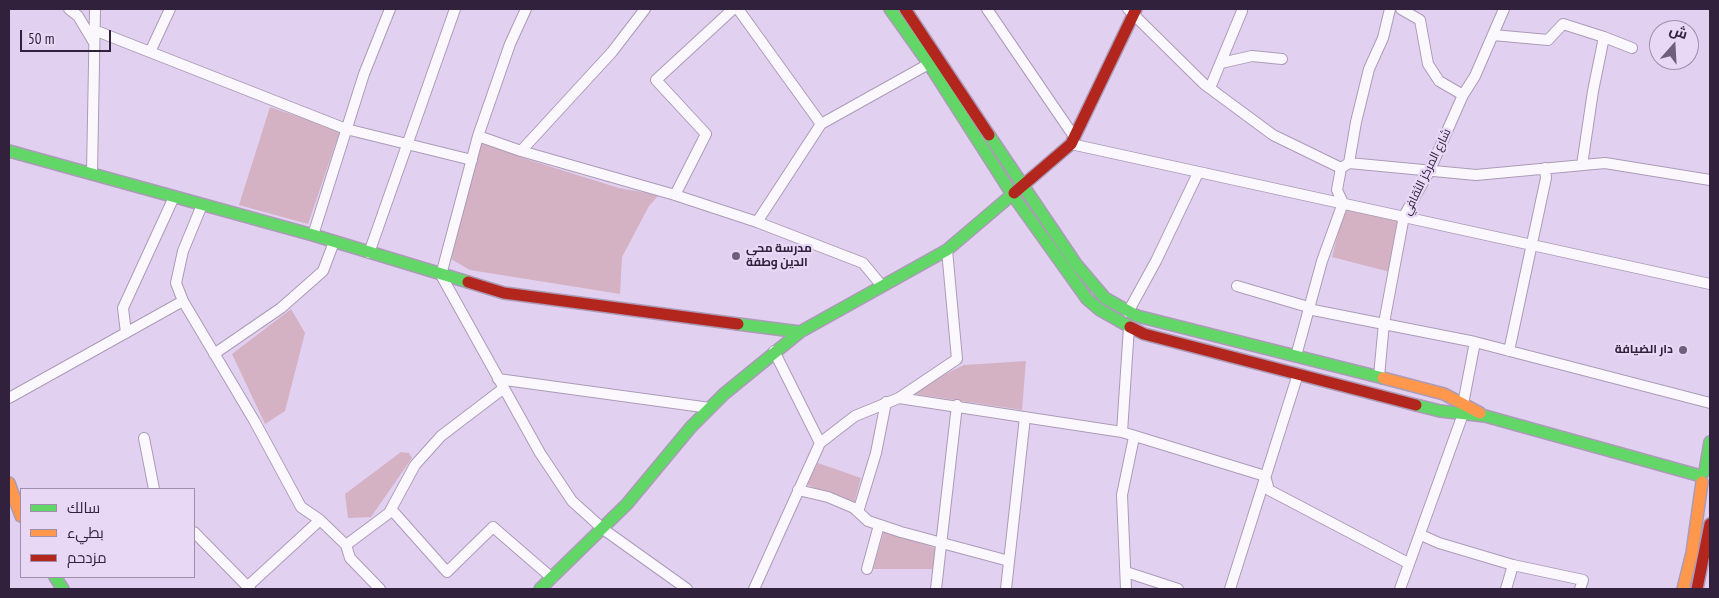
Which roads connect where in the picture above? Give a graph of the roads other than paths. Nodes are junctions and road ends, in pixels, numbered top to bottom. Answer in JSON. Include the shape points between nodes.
{"nodes":[{"id":1,"x":70,"y":9,"type":"edge"},
{"id":2,"x":95,"y":9,"type":"edge"},
{"id":3,"x":170,"y":9,"type":"edge"},
{"id":4,"x":390,"y":9,"type":"edge"},
{"id":5,"x":455,"y":9,"type":"edge"},
{"id":6,"x":526,"y":9,"type":"edge"},
{"id":7,"x":645,"y":9,"type":"edge"},
{"id":8,"x":733,"y":9,"type":"edge"},
{"id":9,"x":738,"y":9,"type":"edge"},
{"id":10,"x":890,"y":9,"type":"edge"},
{"id":11,"x":905,"y":9,"type":"edge"},
{"id":12,"x":987,"y":9,"type":"edge"},
{"id":13,"x":1390,"y":9,"type":"edge"},
{"id":14,"x":1401,"y":9,"type":"edge"},
{"id":15,"x":1504,"y":9,"type":"edge"},
{"id":16,"x":1133,"y":11,"type":"edge"},
{"id":17,"x":1242,"y":11,"type":"dead end"},
{"id":18,"x":94,"y":30,"type":"junction"},
{"id":19,"x":1493,"y":35,"type":"junction"},
{"id":20,"x":1604,"y":37,"type":"junction"},
{"id":21,"x":94,"y":41,"type":"junction"},
{"id":22,"x":1632,"y":48,"type":"dead end"},
{"id":23,"x":150,"y":52,"type":"junction"},
{"id":24,"x":1282,"y":59,"type":"dead end"},
{"id":25,"x":934,"y":61,"type":"junction"},
{"id":26,"x":1221,"y":63,"type":"junction"},
{"id":27,"x":1210,"y":88,"type":"junction"},
{"id":28,"x":1463,"y":95,"type":"junction"},
{"id":29,"x":821,"y":124,"type":"junction"},
{"id":30,"x":346,"y":129,"type":"junction"},
{"id":31,"x":478,"y":136,"type":"junction"},
{"id":32,"x":1072,"y":140,"type":"junction"},
{"id":33,"x":407,"y":145,"type":"junction"},
{"id":34,"x":521,"y":151,"type":"junction"},
{"id":35,"x":9,"y":152,"type":"edge"},
{"id":36,"x":472,"y":160,"type":"junction"},
{"id":37,"x":1582,"y":165,"type":"junction"},
{"id":38,"x":1345,"y":166,"type":"junction"},
{"id":39,"x":1545,"y":168,"type":"junction"},
{"id":40,"x":1429,"y":172,"type":"junction"},
{"id":41,"x":92,"y":173,"type":"junction"},
{"id":42,"x":1198,"y":173,"type":"junction"},
{"id":43,"x":1710,"y":180,"type":"edge"},
{"id":44,"x":1022,"y":186,"type":"junction"},
{"id":45,"x":1012,"y":194,"type":"junction"},
{"id":46,"x":675,"y":195,"type":"junction"},
{"id":47,"x":174,"y":196,"type":"junction"},
{"id":48,"x":1343,"y":203,"type":"junction"},
{"id":49,"x":202,"y":204,"type":"junction"},
{"id":50,"x":1404,"y":216,"type":"junction"},
{"id":51,"x":757,"y":222,"type":"junction"},
{"id":52,"x":313,"y":235,"type":"junction"},
{"id":53,"x":334,"y":242,"type":"junction"},
{"id":54,"x":1532,"y":246,"type":"junction"},
{"id":55,"x":947,"y":250,"type":"junction"},
{"id":56,"x":369,"y":253,"type":"junction"},
{"id":57,"x":441,"y":275,"type":"junction"},
{"id":58,"x":1710,"y":284,"type":"edge"},
{"id":59,"x":882,"y":286,"type":"junction"},
{"id":60,"x":1237,"y":286,"type":"dead end"},
{"id":61,"x":183,"y":301,"type":"junction"},
{"id":62,"x":1308,"y":308,"type":"junction"},
{"id":63,"x":1128,"y":312,"type":"junction"},
{"id":64,"x":1384,"y":323,"type":"junction"},
{"id":65,"x":1129,"y":327,"type":"junction"},
{"id":66,"x":800,"y":332,"type":"junction"},
{"id":67,"x":126,"y":333,"type":"junction"},
{"id":68,"x":1475,"y":342,"type":"junction"},
{"id":69,"x":774,"y":351,"type":"junction"},
{"id":70,"x":1509,"y":351,"type":"junction"},
{"id":71,"x":214,"y":354,"type":"junction"},
{"id":72,"x":1296,"y":356,"type":"junction"},
{"id":73,"x":1298,"y":374,"type":"junction"},
{"id":74,"x":1379,"y":376,"type":"junction"},
{"id":75,"x":501,"y":384,"type":"junction"},
{"id":76,"x":9,"y":398,"type":"edge"},
{"id":77,"x":899,"y":398,"type":"junction"},
{"id":78,"x":886,"y":402,"type":"junction"},
{"id":79,"x":1710,"y":403,"type":"edge"},
{"id":80,"x":957,"y":405,"type":"junction"},
{"id":81,"x":710,"y":408,"type":"junction"},
{"id":82,"x":1463,"y":409,"type":"junction"},
{"id":83,"x":1025,"y":417,"type":"junction"},
{"id":84,"x":1122,"y":432,"type":"junction"},
{"id":85,"x":1134,"y":437,"type":"junction"},
{"id":86,"x":144,"y":438,"type":"dead end"},
{"id":87,"x":1710,"y":442,"type":"edge"},
{"id":88,"x":820,"y":443,"type":"junction"},
{"id":89,"x":1265,"y":476,"type":"junction"},
{"id":90,"x":1706,"y":477,"type":"edge"},
{"id":91,"x":9,"y":483,"type":"edge"},
{"id":92,"x":154,"y":488,"type":"edge"},
{"id":93,"x":798,"y":490,"type":"junction"},
{"id":94,"x":391,"y":509,"type":"junction"},
{"id":95,"x":858,"y":512,"type":"junction"},
{"id":96,"x":20,"y":513,"type":"edge"},
{"id":97,"x":320,"y":520,"type":"junction"},
{"id":98,"x":879,"y":524,"type":"junction"},
{"id":99,"x":1710,"y":524,"type":"edge"},
{"id":100,"x":602,"y":529,"type":"junction"},
{"id":101,"x":195,"y":533,"type":"edge"},
{"id":102,"x":1421,"y":535,"type":"junction"},
{"id":103,"x":942,"y":544,"type":"junction"},
{"id":104,"x":346,"y":545,"type":"junction"},
{"id":105,"x":1707,"y":559,"type":"edge"},
{"id":106,"x":1009,"y":561,"type":"junction"},
{"id":107,"x":1408,"y":562,"type":"junction"},
{"id":108,"x":1513,"y":564,"type":"junction"},
{"id":109,"x":868,"y":569,"type":"dead end"},
{"id":110,"x":1126,"y":572,"type":"junction"},
{"id":111,"x":57,"y":578,"type":"edge"},
{"id":112,"x":552,"y":578,"type":"junction"},
{"id":113,"x":248,"y":588,"type":"edge"},
{"id":114,"x":63,"y":589,"type":"edge"},
{"id":115,"x":380,"y":589,"type":"edge"},
{"id":116,"x":540,"y":589,"type":"edge"},
{"id":117,"x":686,"y":589,"type":"edge"},
{"id":118,"x":754,"y":589,"type":"edge"},
{"id":119,"x":936,"y":589,"type":"edge"},
{"id":120,"x":1006,"y":589,"type":"edge"},
{"id":121,"x":1126,"y":589,"type":"edge"},
{"id":122,"x":1178,"y":589,"type":"edge"},
{"id":123,"x":1230,"y":589,"type":"edge"},
{"id":124,"x":1400,"y":589,"type":"edge"},
{"id":125,"x":1506,"y":589,"type":"edge"},
{"id":126,"x":1580,"y":589,"type":"edge"},
{"id":127,"x":1683,"y":589,"type":"edge"},
{"id":128,"x":1697,"y":589,"type":"edge"}],
"edges":[{"from":1,"to":21,"type":"street"},
{"from":2,"to":18,"type":"street"},
{"from":3,"to":23,"type":"street"},
{"from":4,"to":30,"type":"street"},
{"from":5,"to":33,"type":"street"},
{"from":6,"to":31,"type":"street","via":[[510,44]]},
{"from":7,"to":34,"type":"street","via":[[606,59]]},
{"from":8,"to":46,"type":"street","via":[[656,80],[706,134]]},
{"from":9,"to":29,"type":"street"},
{"from":10,"to":25,"type":"main road"},
{"from":11,"to":25,"type":"main road"},
{"from":12,"to":32,"type":"street"},
{"from":13,"to":38,"type":"street","via":[[1383,38],[1369,69]]},
{"from":14,"to":28,"type":"street","via":[[1420,20],[1428,64],[1440,81]]},
{"from":15,"to":19,"type":"street","name":"شارع المركز الثقافي"},
{"from":16,"to":27,"type":"street"},
{"from":16,"to":32,"type":"main road"},
{"from":17,"to":26,"type":"street"},
{"from":18,"to":21,"type":"street"},
{"from":18,"to":23,"type":"street"},
{"from":19,"to":20,"type":"street","via":[[1548,40],[1563,24]]},
{"from":19,"to":28,"type":"street","name":"شارع المركز الثقافي"},
{"from":20,"to":22,"type":"street"},
{"from":20,"to":37,"type":"street"},
{"from":21,"to":41,"type":"street"},
{"from":23,"to":30,"type":"street"},
{"from":24,"to":26,"type":"street","via":[[1252,56]]},
{"from":25,"to":29,"type":"street"},
{"from":25,"to":44,"type":"main road"},
{"from":25,"to":45,"type":"main road"},
{"from":26,"to":27,"type":"street"},
{"from":27,"to":38,"type":"street","via":[[1273,135]]},
{"from":28,"to":40,"type":"street","name":"شارع المركز الثقافي"},
{"from":29,"to":51,"type":"street"},
{"from":30,"to":33,"type":"street"},
{"from":30,"to":52,"type":"street"},
{"from":31,"to":34,"type":"street"},
{"from":31,"to":36,"type":"street"},
{"from":32,"to":42,"type":"street"},
{"from":32,"to":44,"type":"main road"},
{"from":33,"to":36,"type":"street"},
{"from":33,"to":56,"type":"street"},
{"from":34,"to":46,"type":"street"},
{"from":35,"to":41,"type":"main road"},
{"from":36,"to":57,"type":"street"},
{"from":37,"to":39,"type":"street"},
{"from":37,"to":43,"type":"street","via":[[1604,163]]},
{"from":38,"to":40,"type":"street"},
{"from":38,"to":48,"type":"street","via":[[1337,190]]},
{"from":39,"to":40,"type":"street","via":[[1476,175]]},
{"from":39,"to":54,"type":"street","via":[[1546,178]]},
{"from":40,"to":50,"type":"street","name":"شارع المركز الثقافي"},
{"from":41,"to":47,"type":"main road"},
{"from":42,"to":48,"type":"street"},
{"from":42,"to":63,"type":"street","via":[[1156,262]]},
{"from":44,"to":45,"type":"main road"},
{"from":44,"to":63,"type":"main road","via":[[1094,287],[1104,298]]},
{"from":45,"to":55,"type":"main road"},
{"from":45,"to":65,"type":"main road","via":[[1087,299]]},
{"from":46,"to":51,"type":"street"},
{"from":47,"to":49,"type":"main road"},
{"from":47,"to":67,"type":"street","via":[[123,308]]},
{"from":48,"to":50,"type":"street"},
{"from":48,"to":62,"type":"street"},
{"from":49,"to":52,"type":"main road"},
{"from":49,"to":61,"type":"street","via":[[183,251],[176,283]]},
{"from":50,"to":54,"type":"street"},
{"from":50,"to":64,"type":"street","name":"شارع المركز الثقافي"},
{"from":51,"to":59,"type":"street","via":[[863,263]]},
{"from":52,"to":53,"type":"main road"},
{"from":53,"to":56,"type":"main road"},
{"from":53,"to":71,"type":"street","via":[[323,271],[281,308]]},
{"from":54,"to":58,"type":"street"},
{"from":54,"to":70,"type":"street"},
{"from":55,"to":59,"type":"main road"},
{"from":55,"to":77,"type":"street","via":[[957,359]]},
{"from":56,"to":57,"type":"main road"},
{"from":57,"to":66,"type":"main road","via":[[504,293]]},
{"from":57,"to":75,"type":"street"},
{"from":59,"to":66,"type":"main road"},
{"from":60,"to":62,"type":"street"},
{"from":61,"to":67,"type":"street"},
{"from":61,"to":71,"type":"street"},
{"from":62,"to":64,"type":"street"},
{"from":62,"to":72,"type":"street"},
{"from":63,"to":72,"type":"main road"},
{"from":64,"to":68,"type":"street"},
{"from":64,"to":74,"type":"street","name":"شارع المركز الثقافي"},
{"from":65,"to":73,"type":"main road","via":[[1144,334]]},
{"from":65,"to":84,"type":"street"},
{"from":66,"to":69,"type":"main road"},
{"from":67,"to":76,"type":"street"},
{"from":68,"to":70,"type":"street"},
{"from":68,"to":82,"type":"street"},
{"from":69,"to":81,"type":"main road"},
{"from":69,"to":88,"type":"street"},
{"from":70,"to":79,"type":"street"},
{"from":71,"to":97,"type":"street","via":[[301,507]]},
{"from":72,"to":74,"type":"main road"},
{"from":73,"to":82,"type":"main road","via":[[1440,411]]},
{"from":73,"to":89,"type":"street"},
{"from":74,"to":82,"type":"main road","via":[[1444,394]]},
{"from":75,"to":81,"type":"street"},
{"from":75,"to":94,"type":"street","via":[[441,436],[415,465]]},
{"from":75,"to":100,"type":"street","via":[[572,501]]},
{"from":77,"to":78,"type":"street"},
{"from":77,"to":80,"type":"street"},
{"from":78,"to":88,"type":"street","via":[[855,416]]},
{"from":78,"to":95,"type":"street","via":[[876,453]]},
{"from":80,"to":83,"type":"street"},
{"from":80,"to":103,"type":"street"},
{"from":81,"to":100,"type":"main road"},
{"from":82,"to":90,"type":"main road"},
{"from":82,"to":102,"type":"street"},
{"from":83,"to":84,"type":"street"},
{"from":83,"to":106,"type":"street"},
{"from":84,"to":85,"type":"street"},
{"from":85,"to":89,"type":"street"},
{"from":85,"to":110,"type":"street","via":[[1122,495]]},
{"from":86,"to":92,"type":"street"},
{"from":87,"to":90,"type":"main road"},
{"from":88,"to":93,"type":"street"},
{"from":89,"to":107,"type":"street","via":[[1269,490]]},
{"from":89,"to":123,"type":"street"},
{"from":90,"to":127,"type":"main road"},
{"from":91,"to":96,"type":"main road"},
{"from":93,"to":95,"type":"street","via":[[828,497]]},
{"from":93,"to":118,"type":"street"},
{"from":94,"to":104,"type":"street"},
{"from":94,"to":112,"type":"street","via":[[447,572],[493,527]]},
{"from":95,"to":98,"type":"street","via":[[868,521]]},
{"from":97,"to":104,"type":"street"},
{"from":97,"to":113,"type":"street"},
{"from":98,"to":103,"type":"street"},
{"from":98,"to":109,"type":"street"},
{"from":99,"to":105,"type":"main road"},
{"from":100,"to":112,"type":"main road"},
{"from":100,"to":117,"type":"street"},
{"from":101,"to":113,"type":"street"},
{"from":102,"to":107,"type":"street"},
{"from":102,"to":108,"type":"street"},
{"from":103,"to":106,"type":"street"},
{"from":103,"to":119,"type":"street"},
{"from":104,"to":115,"type":"street","via":[[350,558]]},
{"from":105,"to":128,"type":"main road"},
{"from":106,"to":120,"type":"street"},
{"from":107,"to":124,"type":"street"},
{"from":108,"to":125,"type":"street"},
{"from":108,"to":126,"type":"street","via":[[1583,580]]},
{"from":110,"to":121,"type":"street"},
{"from":110,"to":122,"type":"street"},
{"from":111,"to":114,"type":"main road"},
{"from":112,"to":116,"type":"main road"}]}
